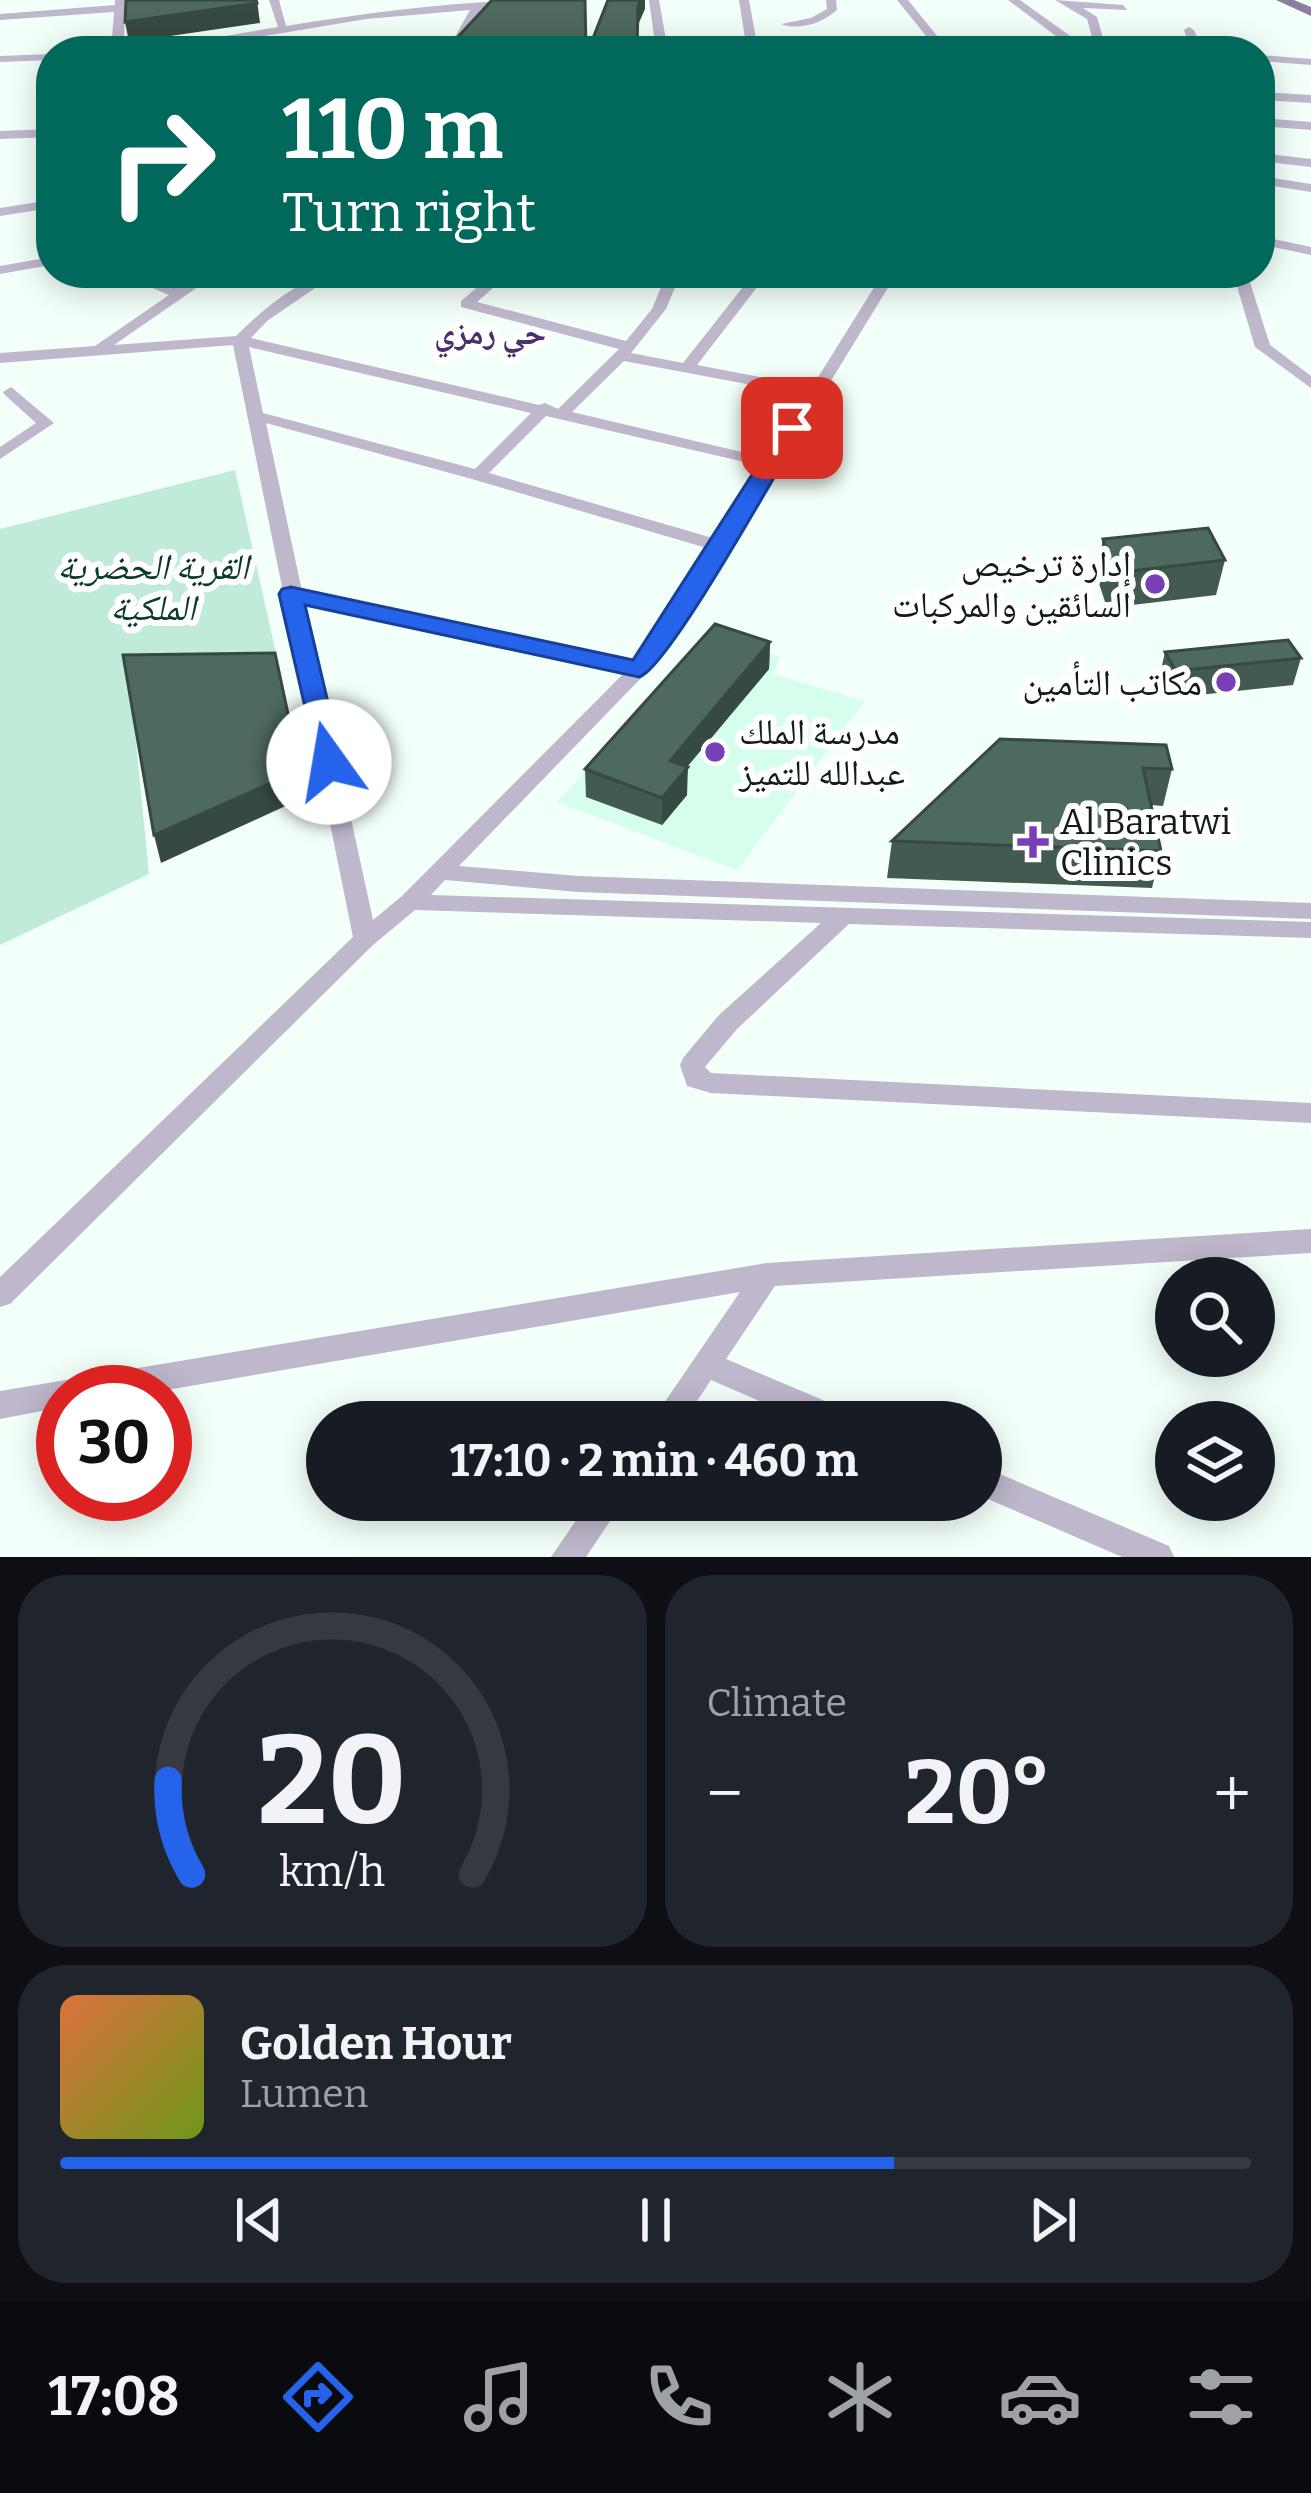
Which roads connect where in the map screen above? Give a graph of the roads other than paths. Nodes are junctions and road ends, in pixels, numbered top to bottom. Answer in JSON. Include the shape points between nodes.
{"nodes":[{"id":1,"x":274,"y":0,"type":"edge"},
{"id":2,"x":546,"y":0,"type":"edge"},
{"id":3,"x":654,"y":0,"type":"edge"},
{"id":4,"x":744,"y":0,"type":"edge"},
{"id":5,"x":831,"y":0,"type":"edge"},
{"id":6,"x":902,"y":0,"type":"edge"},
{"id":7,"x":1012,"y":0,"type":"edge"},
{"id":8,"x":1283,"y":0,"type":"edge"},
{"id":9,"x":1301,"y":0,"type":"edge"},
{"id":10,"x":533,"y":1,"type":"edge"},
{"id":11,"x":1063,"y":2,"type":"edge"},
{"id":12,"x":483,"y":3,"type":"edge"},
{"id":13,"x":120,"y":4,"type":"edge"},
{"id":14,"x":1123,"y":8,"type":"dead end"},
{"id":15,"x":1311,"y":8,"type":"edge"},
{"id":16,"x":0,"y":16,"type":"edge"},
{"id":17,"x":786,"y":24,"type":"dead end"},
{"id":18,"x":282,"y":27,"type":"junction"},
{"id":19,"x":1189,"y":30,"type":"dead end"},
{"id":20,"x":119,"y":36,"type":"edge"},
{"id":21,"x":220,"y":36,"type":"edge"},
{"id":22,"x":235,"y":36,"type":"edge"},
{"id":23,"x":281,"y":36,"type":"edge"},
{"id":24,"x":462,"y":36,"type":"edge"},
{"id":25,"x":660,"y":36,"type":"edge"},
{"id":26,"x":751,"y":36,"type":"edge"},
{"id":27,"x":932,"y":36,"type":"edge"},
{"id":28,"x":1064,"y":36,"type":"edge"},
{"id":29,"x":1097,"y":36,"type":"edge"},
{"id":30,"x":1191,"y":36,"type":"edge"},
{"id":31,"x":1275,"y":59,"type":"edge"},
{"id":32,"x":36,"y":60,"type":"edge"},
{"id":33,"x":0,"y":62,"type":"edge"},
{"id":34,"x":1311,"y":62,"type":"edge"},
{"id":35,"x":1275,"y":96,"type":"edge"},
{"id":36,"x":1311,"y":99,"type":"edge"},
{"id":37,"x":1275,"y":123,"type":"edge"},
{"id":38,"x":1311,"y":126,"type":"edge"},
{"id":39,"x":36,"y":134,"type":"edge"},
{"id":40,"x":0,"y":135,"type":"edge"},
{"id":41,"x":1275,"y":159,"type":"edge"},
{"id":42,"x":1311,"y":163,"type":"edge"},
{"id":43,"x":1275,"y":182,"type":"edge"},
{"id":44,"x":1311,"y":188,"type":"edge"},
{"id":45,"x":36,"y":206,"type":"edge"},
{"id":46,"x":0,"y":212,"type":"edge"},
{"id":47,"x":1275,"y":245,"type":"edge"},
{"id":48,"x":1311,"y":253,"type":"edge"},
{"id":49,"x":36,"y":264,"type":"edge"},
{"id":50,"x":0,"y":270,"type":"edge"},
{"id":51,"x":164,"y":288,"type":"edge"},
{"id":52,"x":186,"y":288,"type":"edge"},
{"id":53,"x":307,"y":288,"type":"edge"},
{"id":54,"x":485,"y":288,"type":"edge"},
{"id":55,"x":670,"y":288,"type":"edge"},
{"id":56,"x":749,"y":288,"type":"edge"},
{"id":57,"x":881,"y":288,"type":"edge"},
{"id":58,"x":1245,"y":288,"type":"edge"},
{"id":59,"x":178,"y":293,"type":"junction"},
{"id":60,"x":240,"y":340,"type":"junction"},
{"id":61,"x":99,"y":348,"type":"junction"},
{"id":62,"x":622,"y":350,"type":"junction"},
{"id":63,"x":0,"y":358,"type":"edge"},
{"id":64,"x":688,"y":368,"type":"junction"},
{"id":65,"x":1311,"y":383,"type":"edge"},
{"id":66,"x":10,"y":392,"type":"dead end"},
{"id":67,"x":815,"y":392,"type":"junction"},
{"id":68,"x":554,"y":410,"type":"junction"},
{"id":69,"x":256,"y":416,"type":"junction"},
{"id":70,"x":0,"y":454,"type":"edge"},
{"id":71,"x":770,"y":463,"type":"junction"},
{"id":72,"x":478,"y":475,"type":"junction"},
{"id":73,"x":720,"y":546,"type":"junction"},
{"id":74,"x":291,"y":594,"type":"junction"},
{"id":75,"x":639,"y":669,"type":"junction"},
{"id":76,"x":438,"y":872,"type":"junction"},
{"id":77,"x":410,"y":902,"type":"junction"},
{"id":78,"x":1311,"y":911,"type":"edge"},
{"id":79,"x":841,"y":918,"type":"junction"},
{"id":80,"x":1311,"y":930,"type":"edge"},
{"id":81,"x":364,"y":939,"type":"junction"},
{"id":82,"x":1311,"y":1113,"type":"edge"},
{"id":83,"x":1311,"y":1241,"type":"edge"},
{"id":84,"x":767,"y":1275,"type":"junction"},
{"id":85,"x":0,"y":1295,"type":"edge"},
{"id":86,"x":708,"y":1365,"type":"junction"},
{"id":87,"x":192,"y":1372,"type":"edge"},
{"id":88,"x":36,"y":1399,"type":"edge"},
{"id":89,"x":681,"y":1401,"type":"edge"},
{"id":90,"x":792,"y":1401,"type":"edge"},
{"id":91,"x":0,"y":1405,"type":"edge"},
{"id":92,"x":1002,"y":1490,"type":"edge"},
{"id":93,"x":594,"y":1521,"type":"edge"},
{"id":94,"x":567,"y":1557,"type":"edge"},
{"id":95,"x":1158,"y":1557,"type":"edge"}],
"edges":[{"from":1,"to":18,"type":"street"},
{"from":2,"to":10,"type":"street"},
{"from":3,"to":25,"type":"street"},
{"from":4,"to":26,"type":"street"},
{"from":5,"to":17,"type":"street","via":[[832,10],[819,19]]},
{"from":6,"to":27,"type":"street"},
{"from":7,"to":28,"type":"street"},
{"from":8,"to":15,"type":"main road"},
{"from":9,"to":15,"type":"main road"},
{"from":10,"to":12,"type":"street"},
{"from":11,"to":14,"type":"street"},
{"from":11,"to":29,"type":"street","via":[[1092,17]]},
{"from":12,"to":18,"type":"street"},
{"from":12,"to":18,"type":"street","via":[[341,11]]},
{"from":12,"to":24,"type":"street"},
{"from":13,"to":16,"type":"street"},
{"from":13,"to":20,"type":"street"},
{"from":18,"to":21,"type":"street"},
{"from":18,"to":22,"type":"street"},
{"from":18,"to":23,"type":"street"},
{"from":19,"to":30,"type":"street"},
{"from":31,"to":34,"type":"street"},
{"from":32,"to":33,"type":"street"},
{"from":35,"to":36,"type":"street"},
{"from":37,"to":38,"type":"street"},
{"from":39,"to":40,"type":"street"},
{"from":41,"to":42,"type":"street"},
{"from":43,"to":44,"type":"street"},
{"from":45,"to":46,"type":"street"},
{"from":47,"to":48,"type":"street"},
{"from":49,"to":50,"type":"street"},
{"from":51,"to":59,"type":"street"},
{"from":52,"to":59,"type":"street"},
{"from":53,"to":60,"type":"street"},
{"from":54,"to":62,"type":"street","via":[[466,304]]},
{"from":55,"to":62,"type":"street"},
{"from":56,"to":64,"type":"street"},
{"from":57,"to":67,"type":"street"},
{"from":58,"to":65,"type":"street","via":[[1263,347]]},
{"from":59,"to":61,"type":"street"},
{"from":60,"to":61,"type":"street"},
{"from":60,"to":68,"type":"street"},
{"from":60,"to":69,"type":"street"},
{"from":61,"to":63,"type":"street"},
{"from":62,"to":64,"type":"street"},
{"from":62,"to":68,"type":"street"},
{"from":64,"to":67,"type":"street"},
{"from":66,"to":70,"type":"street","via":[[46,424]]},
{"from":67,"to":71,"type":"street"},
{"from":68,"to":71,"type":"street"},
{"from":68,"to":72,"type":"street"},
{"from":69,"to":72,"type":"street"},
{"from":69,"to":74,"type":"street"},
{"from":71,"to":73,"type":"street"},
{"from":72,"to":73,"type":"street"},
{"from":73,"to":75,"type":"street"},
{"from":74,"to":75,"type":"street"},
{"from":74,"to":81,"type":"street"},
{"from":75,"to":76,"type":"street"},
{"from":76,"to":77,"type":"street"},
{"from":76,"to":78,"type":"street"},
{"from":77,"to":79,"type":"street"},
{"from":77,"to":81,"type":"street"},
{"from":79,"to":80,"type":"street"},
{"from":79,"to":82,"type":"street","via":[[728,1022],[692,1065],[696,1079]]},
{"from":81,"to":85,"type":"street"},
{"from":83,"to":84,"type":"street"},
{"from":84,"to":86,"type":"street"},
{"from":84,"to":87,"type":"street"},
{"from":86,"to":89,"type":"street"},
{"from":86,"to":90,"type":"street"},
{"from":88,"to":91,"type":"street"},
{"from":92,"to":95,"type":"street"},
{"from":93,"to":94,"type":"street"}]}
